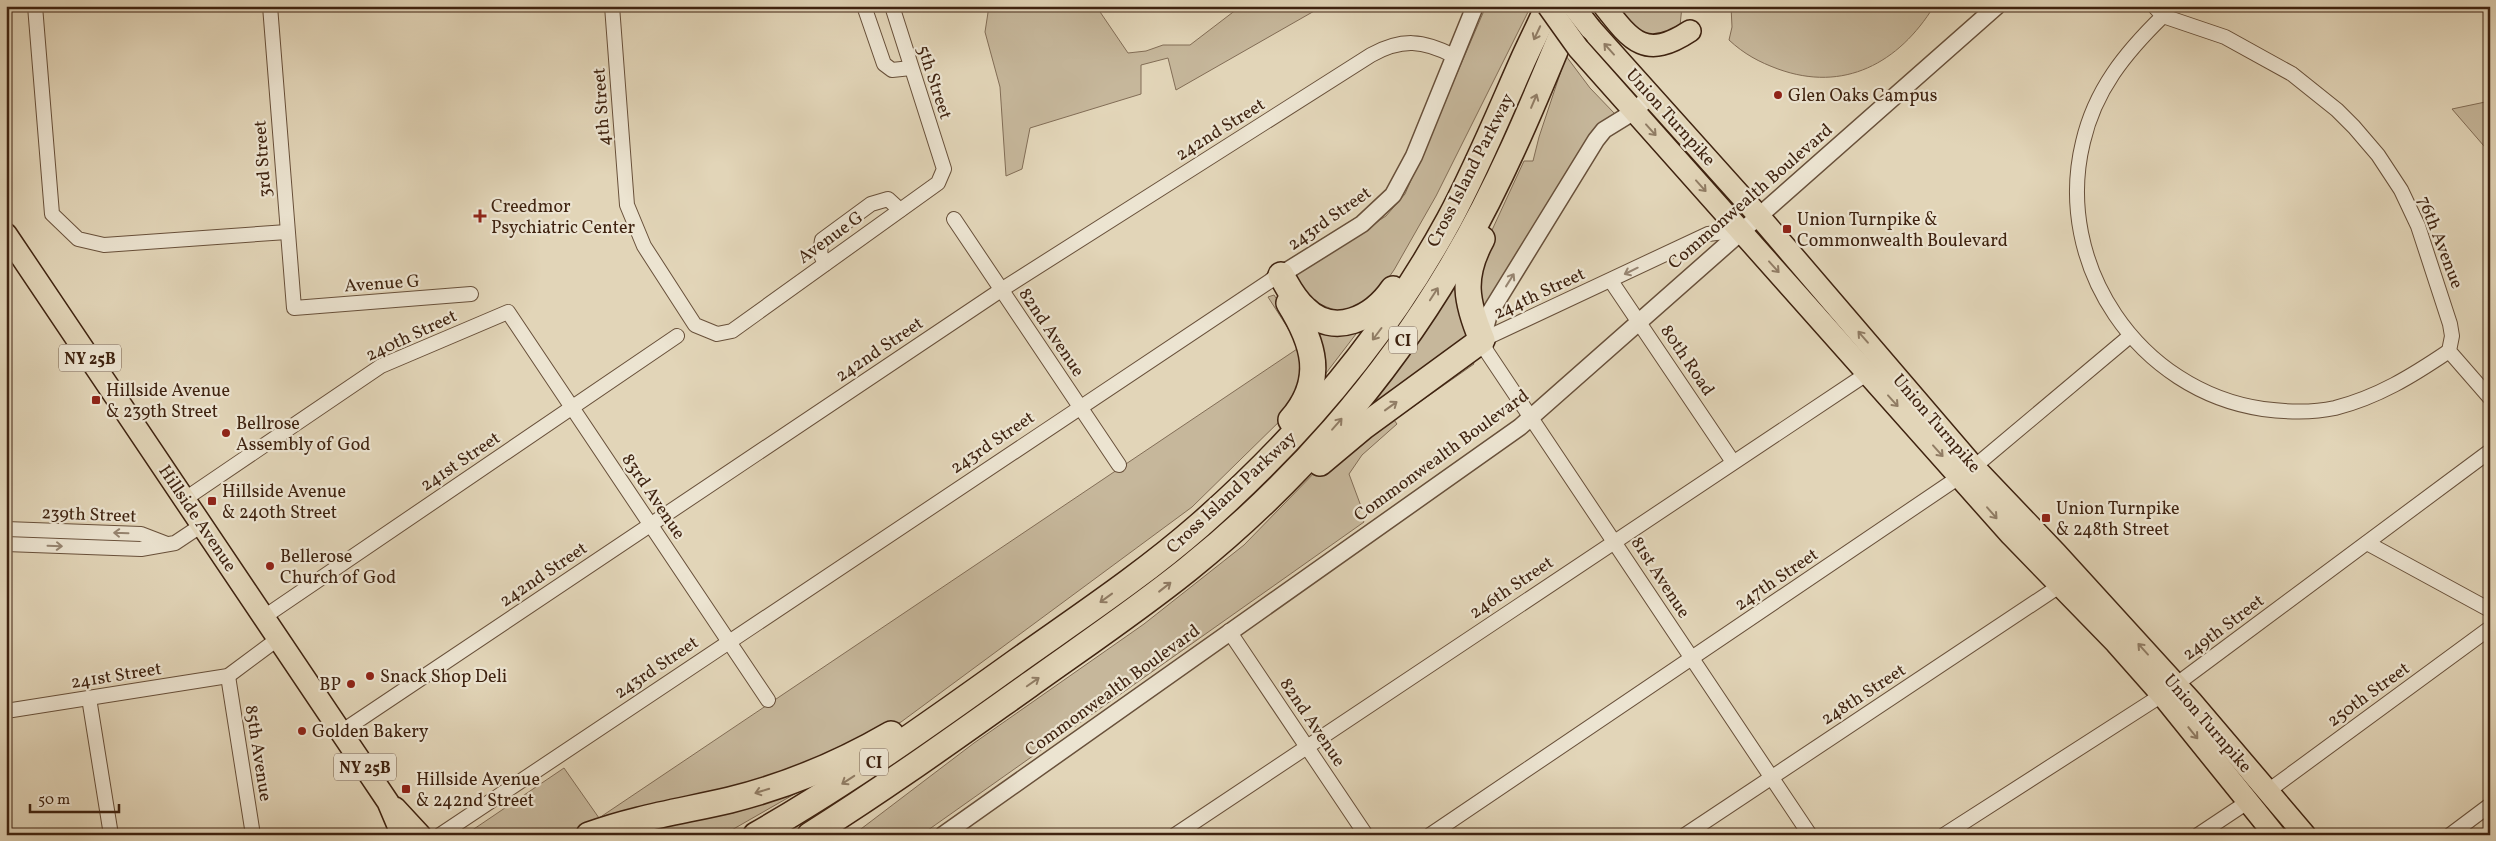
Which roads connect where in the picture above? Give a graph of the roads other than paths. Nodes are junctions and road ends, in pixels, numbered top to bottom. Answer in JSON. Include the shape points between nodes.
{"nodes":[{"id":1,"x":34,"y":6,"type":"edge"},
{"id":2,"x":270,"y":6,"type":"edge"},
{"id":3,"x":612,"y":6,"type":"edge"},
{"id":4,"x":864,"y":6,"type":"edge"},
{"id":5,"x":892,"y":6,"type":"edge"},
{"id":6,"x":1475,"y":6,"type":"edge"},
{"id":7,"x":1548,"y":6,"type":"edge"},
{"id":8,"x":1574,"y":6,"type":"edge"},
{"id":9,"x":1604,"y":6,"type":"edge"},
{"id":10,"x":1997,"y":6,"type":"edge"},
{"id":11,"x":2158,"y":11,"type":"edge"},
{"id":12,"x":1690,"y":31,"type":"dead end"},
{"id":13,"x":1454,"y":56,"type":"junction"},
{"id":14,"x":911,"y":68,"type":"junction"},
{"id":15,"x":1651,"y":96,"type":"junction"},
{"id":16,"x":1634,"y":111,"type":"junction"},
{"id":17,"x":1515,"y":145,"type":"junction"},
{"id":18,"x":1482,"y":156,"type":"junction"},
{"id":19,"x":944,"y":169,"type":"joint"},
{"id":20,"x":900,"y":210,"type":"junction"},
{"id":21,"x":1758,"y":215,"type":"junction"},
{"id":22,"x":954,"y":219,"type":"dead end"},
{"id":23,"x":1741,"y":230,"type":"junction"},
{"id":24,"x":287,"y":232,"type":"junction"},
{"id":25,"x":6,"y":234,"type":"edge"},
{"id":26,"x":825,"y":264,"type":"junction"},
{"id":27,"x":1277,"y":277,"type":"junction"},
{"id":28,"x":1611,"y":281,"type":"junction"},
{"id":29,"x":1001,"y":290,"type":"junction"},
{"id":30,"x":471,"y":294,"type":"dead end"},
{"id":31,"x":294,"y":308,"type":"joint"},
{"id":32,"x":508,"y":312,"type":"joint"},
{"id":33,"x":1639,"y":320,"type":"junction"},
{"id":34,"x":732,"y":331,"type":"joint"},
{"id":35,"x":677,"y":336,"type":"dead end"},
{"id":36,"x":2130,"y":336,"type":"junction"},
{"id":37,"x":1482,"y":340,"type":"junction"},
{"id":38,"x":2449,"y":351,"type":"junction"},
{"id":39,"x":1868,"y":373,"type":"junction"},
{"id":40,"x":2490,"y":398,"type":"edge"},
{"id":41,"x":1080,"y":407,"type":"junction"},
{"id":42,"x":572,"y":408,"type":"junction"},
{"id":43,"x":1530,"y":417,"type":"junction"},
{"id":44,"x":2490,"y":451,"type":"edge"},
{"id":45,"x":1733,"y":462,"type":"junction"},
{"id":46,"x":1119,"y":466,"type":"dead end"},
{"id":47,"x":1967,"y":472,"type":"junction"},
{"id":48,"x":185,"y":499,"type":"junction"},
{"id":49,"x":1226,"y":502,"type":"junction"},
{"id":50,"x":1255,"y":510,"type":"junction"},
{"id":51,"x":650,"y":524,"type":"junction"},
{"id":52,"x":202,"y":525,"type":"junction"},
{"id":53,"x":6,"y":529,"type":"edge"},
{"id":54,"x":1614,"y":540,"type":"junction"},
{"id":55,"x":2367,"y":543,"type":"junction"},
{"id":56,"x":6,"y":544,"type":"edge"},
{"id":57,"x":168,"y":544,"type":"junction"},
{"id":58,"x":2062,"y":585,"type":"junction"},
{"id":59,"x":2490,"y":610,"type":"edge"},
{"id":60,"x":264,"y":617,"type":"junction"},
{"id":61,"x":2490,"y":628,"type":"edge"},
{"id":62,"x":1229,"y":631,"type":"junction"},
{"id":63,"x":278,"y":638,"type":"junction"},
{"id":64,"x":729,"y":642,"type":"junction"},
{"id":65,"x":1692,"y":659,"type":"junction"},
{"id":66,"x":228,"y":676,"type":"junction"},
{"id":67,"x":988,"y":682,"type":"junction"},
{"id":68,"x":2169,"y":690,"type":"junction"},
{"id":69,"x":89,"y":698,"type":"junction"},
{"id":70,"x":768,"y":700,"type":"dead end"},
{"id":71,"x":994,"y":710,"type":"junction"},
{"id":72,"x":6,"y":711,"type":"edge"},
{"id":73,"x":341,"y":732,"type":"junction"},
{"id":74,"x":1307,"y":747,"type":"junction"},
{"id":75,"x":1772,"y":777,"type":"junction"},
{"id":76,"x":2268,"y":791,"type":"junction"},
{"id":77,"x":388,"y":802,"type":"junction"},
{"id":78,"x":2248,"y":802,"type":"junction"},
{"id":79,"x":2490,"y":805,"type":"edge"},
{"id":80,"x":2270,"y":830,"type":"edge"},
{"id":81,"x":111,"y":835,"type":"edge"},
{"id":82,"x":253,"y":835,"type":"edge"},
{"id":83,"x":402,"y":835,"type":"edge"},
{"id":84,"x":420,"y":835,"type":"edge"},
{"id":85,"x":440,"y":835,"type":"edge"},
{"id":86,"x":589,"y":835,"type":"edge"},
{"id":87,"x":756,"y":835,"type":"edge"},
{"id":88,"x":810,"y":835,"type":"edge"},
{"id":89,"x":842,"y":835,"type":"edge"},
{"id":90,"x":943,"y":835,"type":"edge"},
{"id":91,"x":1175,"y":835,"type":"edge"},
{"id":92,"x":1366,"y":835,"type":"edge"},
{"id":93,"x":1430,"y":835,"type":"edge"},
{"id":94,"x":1685,"y":835,"type":"edge"},
{"id":95,"x":1810,"y":835,"type":"edge"},
{"id":96,"x":1944,"y":835,"type":"edge"},
{"id":97,"x":2198,"y":835,"type":"edge"},
{"id":98,"x":2305,"y":835,"type":"edge"},
{"id":99,"x":2450,"y":835,"type":"edge"}],
"edges":[{"from":1,"to":24,"type":"street","via":[[52,214],[78,238],[104,245]]},
{"from":2,"to":24,"type":"street","name":"3rd Street"},
{"from":3,"to":34,"type":"street","name":"4th Street","via":[[627,205],[644,246],[696,326],[717,334]]},
{"from":4,"to":14,"type":"street","via":[[884,64],[892,70]]},
{"from":5,"to":14,"type":"street","name":"5th Street"},
{"from":6,"to":13,"type":"street","name":"243rd Street"},
{"from":7,"to":16,"type":"main road","name":"Union Turnpike","bridge":true,"via":[[1578,48]]},
{"from":7,"to":18,"type":"highway","name":"Cross Island Parkway","number":"CI","one_way":true},
{"from":15,"to":8,"type":"main road","name":"Union Turnpike","one_way":true,"bridge":true},
{"from":17,"to":8,"type":"highway","name":"Cross Island Parkway","number":"CI","one_way":true},
{"from":9,"to":12,"type":"main road","via":[[1624,31],[1653,47],[1666,45]]},
{"from":10,"to":21,"type":"street","name":"Commonwealth Boulevard"},
{"from":11,"to":36,"type":"street","via":[[2109,78],[2089,119],[2078,166],[2078,218],[2089,266],[2099,290]]},
{"from":11,"to":38,"type":"street","name":"76th Avenue","via":[[2225,38],[2292,74],[2337,110],[2378,155],[2401,190],[2418,226],[2450,324]]},
{"from":13,"to":27,"type":"street","name":"243rd Street","via":[[1414,156],[1393,195],[1362,224]]},
{"from":13,"to":29,"type":"street","name":"242nd Street","via":[[1434,46],[1415,43],[1378,51]]},
{"from":14,"to":19,"type":"street","name":"5th Street"},
{"from":15,"to":16,"type":"street"},
{"from":15,"to":21,"type":"main road","name":"Union Turnpike"},
{"from":16,"to":23,"type":"main road","name":"Union Turnpike","one_way":true},
{"from":37,"to":16,"type":"street","one_way":true,"via":[[1489,314],[1596,140],[1604,130]]},
{"from":17,"to":37,"type":"highway","via":[[1497,211],[1476,249],[1468,280],[1469,306]]},
{"from":50,"to":17,"type":"highway","name":"Cross Island Parkway","number":"CI","one_way":true,"via":[[1345,415],[1401,344],[1452,267]]},
{"from":18,"to":27,"type":"highway","via":[[1439,213],[1386,300],[1368,315],[1347,322],[1318,319],[1298,303]]},
{"from":18,"to":49,"type":"highway","name":"Cross Island Parkway","number":"CI","one_way":true,"via":[[1447,223],[1384,323],[1301,426]]},
{"from":19,"to":20,"type":"street","name":"Avenue G","via":[[938,183]]},
{"from":20,"to":26,"type":"street","name":"Avenue G"},
{"from":20,"to":26,"type":"street","via":[[888,199],[871,204],[822,240],[820,253]]},
{"from":21,"to":23,"type":"street","name":"Commonwealth Boulevard"},
{"from":47,"to":21,"type":"main road","name":"Union Turnpike","one_way":true},
{"from":22,"to":29,"type":"street","name":"82nd Avenue"},
{"from":23,"to":28,"type":"street","name":"244th Street","one_way":true,"via":[[1708,234]]},
{"from":23,"to":33,"type":"street","name":"Commonwealth Boulevard"},
{"from":23,"to":39,"type":"main road","name":"Union Turnpike","one_way":true},
{"from":24,"to":31,"type":"street","name":"3rd Street"},
{"from":25,"to":48,"type":"main road","name":"Hillside Avenue","number":"NY 25B"},
{"from":26,"to":34,"type":"street","name":"Avenue G"},
{"from":27,"to":41,"type":"street","name":"243rd Street"},
{"from":27,"to":49,"type":"highway","via":[[1309,339],[1313,358],[1310,385],[1298,411],[1262,450]]},
{"from":28,"to":33,"type":"street","name":"80th Road"},
{"from":28,"to":37,"type":"street","name":"244th Street"},
{"from":29,"to":41,"type":"street","name":"82nd Avenue"},
{"from":29,"to":51,"type":"street","name":"242nd Street"},
{"from":30,"to":31,"type":"street","name":"Avenue G"},
{"from":32,"to":42,"type":"street","name":"83rd Avenue"},
{"from":32,"to":48,"type":"street","name":"240th Street","via":[[381,366]]},
{"from":33,"to":43,"type":"street","name":"Commonwealth Boulevard"},
{"from":33,"to":45,"type":"street","name":"80th Road"},
{"from":35,"to":42,"type":"street","name":"241st Street"},
{"from":36,"to":38,"type":"street","via":[[2154,360],[2203,391],[2247,406],[2278,411],[2333,408],[2369,398],[2415,375]]},
{"from":36,"to":47,"type":"street","name":"247th Street"},
{"from":37,"to":43,"type":"street","name":"81st Avenue"},
{"from":50,"to":37,"type":"highway","one_way":true,"via":[[1306,476],[1364,426]]},
{"from":38,"to":40,"type":"street"},
{"from":39,"to":45,"type":"street","name":"246th Street"},
{"from":39,"to":47,"type":"main road","name":"Union Turnpike","one_way":true},
{"from":41,"to":46,"type":"street","name":"82nd Avenue"},
{"from":41,"to":64,"type":"street","name":"243rd Street"},
{"from":42,"to":51,"type":"street","name":"83rd Avenue"},
{"from":42,"to":60,"type":"street","name":"241st Street"},
{"from":43,"to":54,"type":"street","name":"81st Avenue"},
{"from":43,"to":62,"type":"street","name":"Commonwealth Boulevard"},
{"from":44,"to":55,"type":"street","name":"249th Street"},
{"from":45,"to":54,"type":"street","name":"246th Street"},
{"from":47,"to":58,"type":"main road","name":"Union Turnpike","one_way":true,"via":[[2011,535]]},
{"from":47,"to":65,"type":"street","name":"247th Street"},
{"from":68,"to":47,"type":"main road","name":"Union Turnpike","one_way":true,"via":[[2060,557]]},
{"from":48,"to":52,"type":"main road","name":"Hillside Avenue","number":"NY 25B"},
{"from":49,"to":67,"type":"highway","name":"Cross Island Parkway","number":"CI","one_way":true,"via":[[1153,563]]},
{"from":71,"to":50,"type":"highway","name":"Cross Island Parkway","number":"CI","one_way":true,"via":[[1168,585]]},
{"from":51,"to":64,"type":"street","name":"83rd Avenue"},
{"from":51,"to":73,"type":"street","name":"242nd Street"},
{"from":52,"to":57,"type":"street","name":"239th Street","via":[[175,543]]},
{"from":52,"to":60,"type":"main road","name":"Hillside Avenue","number":"NY 25B"},
{"from":57,"to":53,"type":"street","name":"239th Street","one_way":true,"via":[[141,534]]},
{"from":54,"to":65,"type":"street","name":"81st Avenue"},
{"from":54,"to":74,"type":"street","name":"246th Street"},
{"from":55,"to":59,"type":"street"},
{"from":55,"to":68,"type":"street","name":"249th Street"},
{"from":56,"to":57,"type":"street","name":"239th Street","one_way":true,"via":[[141,549]]},
{"from":58,"to":68,"type":"main road","name":"Union Turnpike"},
{"from":58,"to":75,"type":"street","name":"248th Street"},
{"from":60,"to":63,"type":"main road","name":"Hillside Avenue","number":"NY 25B"},
{"from":61,"to":76,"type":"street","name":"250th Street"},
{"from":62,"to":74,"type":"street","name":"82nd Avenue"},
{"from":62,"to":90,"type":"street","name":"Commonwealth Boulevard"},
{"from":63,"to":66,"type":"street","name":"241st Street"},
{"from":63,"to":73,"type":"main road","name":"Hillside Avenue","number":"NY 25B"},
{"from":64,"to":70,"type":"street","name":"83rd Avenue"},
{"from":64,"to":85,"type":"street","name":"243rd Street"},
{"from":65,"to":75,"type":"street","name":"81st Avenue"},
{"from":65,"to":93,"type":"street","name":"247th Street"},
{"from":66,"to":69,"type":"street","name":"241st Street"},
{"from":66,"to":82,"type":"street","name":"85th Avenue"},
{"from":67,"to":86,"type":"highway","one_way":true,"via":[[808,775],[751,794],[634,821]]},
{"from":67,"to":87,"type":"highway","name":"Cross Island Parkway","number":"CI","one_way":true,"via":[[860,772]]},
{"from":68,"to":76,"type":"main road","name":"Union Turnpike"},
{"from":68,"to":78,"type":"main road","name":"Union Turnpike","one_way":true},
{"from":68,"to":96,"type":"street","name":"249th Street"},
{"from":69,"to":72,"type":"street","name":"241st Street"},
{"from":69,"to":81,"type":"street"},
{"from":71,"to":88,"type":"highway","name":"Cross Island Parkway","number":"CI","via":[[878,792]]},
{"from":71,"to":89,"type":"highway","via":[[928,771]]},
{"from":73,"to":77,"type":"main road","name":"Hillside Avenue","number":"NY 25B"},
{"from":74,"to":91,"type":"street","name":"246th Street"},
{"from":74,"to":92,"type":"street","name":"82nd Avenue"},
{"from":75,"to":94,"type":"street","name":"248th Street"},
{"from":75,"to":95,"type":"street","name":"81st Avenue"},
{"from":76,"to":98,"type":"main road","name":"Union Turnpike"},
{"from":77,"to":83,"type":"main road","name":"Hillside Avenue","number":"NY 25B"},
{"from":77,"to":84,"type":"main road","name":"Hillside Avenue","number":"NY 25B"},
{"from":78,"to":80,"type":"main road","name":"Union Turnpike"},
{"from":78,"to":97,"type":"street"},
{"from":79,"to":99,"type":"street"}]}
